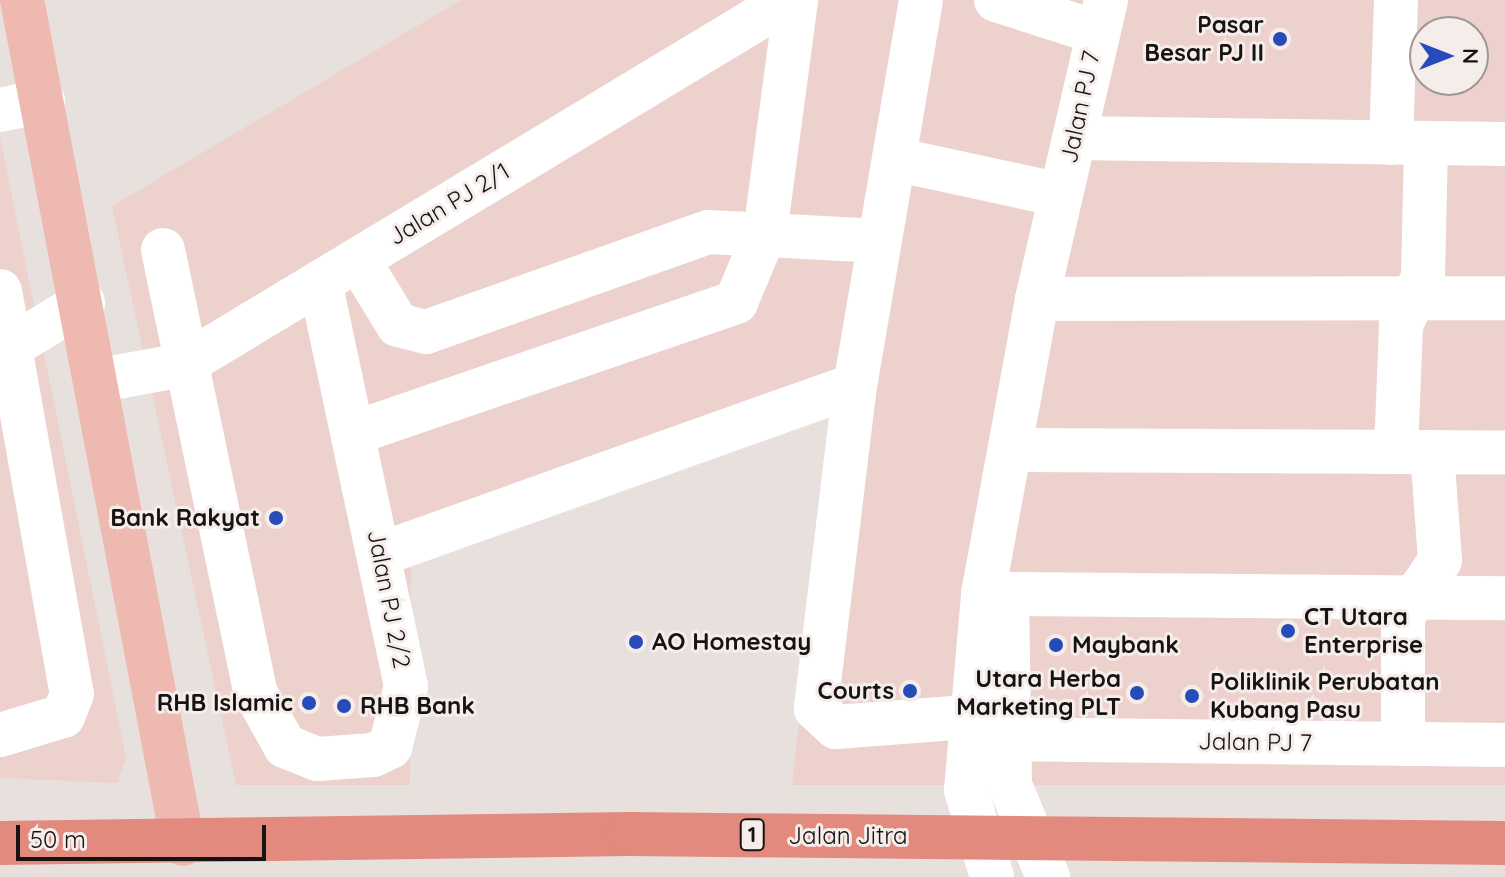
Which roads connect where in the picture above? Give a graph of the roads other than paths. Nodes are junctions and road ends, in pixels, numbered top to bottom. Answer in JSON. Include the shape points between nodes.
{"nodes":[{"id":1,"x":22,"y":0,"type":"edge"},
{"id":2,"x":788,"y":0,"type":"edge"},
{"id":3,"x":796,"y":0,"type":"edge"},
{"id":4,"x":921,"y":0,"type":"edge"},
{"id":5,"x":996,"y":0,"type":"edge"},
{"id":6,"x":1396,"y":0,"type":"edge"},
{"id":7,"x":1101,"y":16,"type":"edge"},
{"id":8,"x":43,"y":101,"type":"junction"},
{"id":9,"x":0,"y":110,"type":"edge"},
{"id":10,"x":1074,"y":138,"type":"junction"},
{"id":11,"x":1408,"y":143,"type":"junction"},
{"id":12,"x":1505,"y":144,"type":"edge"},
{"id":13,"x":894,"y":159,"type":"junction"},
{"id":14,"x":1060,"y":195,"type":"junction"},
{"id":15,"x":765,"y":233,"type":"junction"},
{"id":16,"x":880,"y":241,"type":"junction"},
{"id":17,"x":163,"y":250,"type":"dead end"},
{"id":18,"x":358,"y":260,"type":"junction"},
{"id":19,"x":320,"y":282,"type":"junction"},
{"id":20,"x":0,"y":291,"type":"edge"},
{"id":21,"x":1505,"y":298,"type":"edge"},
{"id":22,"x":1037,"y":299,"type":"junction"},
{"id":23,"x":1414,"y":299,"type":"junction"},
{"id":24,"x":83,"y":303,"type":"junction"},
{"id":25,"x":8,"y":351,"type":"edge"},
{"id":26,"x":183,"y":365,"type":"junction"},
{"id":27,"x":100,"y":380,"type":"junction"},
{"id":28,"x":855,"y":385,"type":"junction"},
{"id":29,"x":354,"y":433,"type":"junction"},
{"id":30,"x":1012,"y":450,"type":"junction"},
{"id":31,"x":1414,"y":451,"type":"junction"},
{"id":32,"x":1505,"y":453,"type":"edge"},
{"id":33,"x":1002,"y":521,"type":"junction"},
{"id":34,"x":381,"y":554,"type":"junction"},
{"id":35,"x":1007,"y":594,"type":"junction"},
{"id":36,"x":1413,"y":597,"type":"junction"},
{"id":37,"x":1505,"y":598,"type":"edge"},
{"id":38,"x":967,"y":717,"type":"junction"},
{"id":39,"x":0,"y":735,"type":"edge"},
{"id":40,"x":1005,"y":739,"type":"junction"},
{"id":41,"x":1403,"y":744,"type":"junction"},
{"id":42,"x":1505,"y":745,"type":"edge"},
{"id":43,"x":975,"y":836,"type":"junction"},
{"id":44,"x":1030,"y":837,"type":"junction"},
{"id":45,"x":0,"y":843,"type":"edge"},
{"id":46,"x":1505,"y":843,"type":"edge"},
{"id":47,"x":183,"y":844,"type":"junction"},
{"id":48,"x":992,"y":877,"type":"edge"},
{"id":49,"x":1048,"y":877,"type":"edge"}],
"edges":[{"from":1,"to":8,"type":"main road"},
{"from":2,"to":18,"type":"street","name":"Jalan PJ 2/1"},
{"from":3,"to":15,"type":"street"},
{"from":4,"to":13,"type":"street"},
{"from":5,"to":7,"type":"street"},
{"from":6,"to":11,"type":"street"},
{"from":7,"to":10,"type":"street","name":"Jalan PJ 7"},
{"from":8,"to":9,"type":"street"},
{"from":8,"to":24,"type":"main road"},
{"from":10,"to":11,"type":"street"},
{"from":10,"to":14,"type":"street","name":"Jalan PJ 7"},
{"from":11,"to":12,"type":"street"},
{"from":11,"to":23,"type":"street","via":[[1423,277]]},
{"from":13,"to":14,"type":"street"},
{"from":13,"to":16,"type":"street"},
{"from":14,"to":22,"type":"street","name":"Jalan PJ 7"},
{"from":15,"to":16,"type":"street"},
{"from":15,"to":18,"type":"street","via":[[696,235],[441,331],[398,325]]},
{"from":15,"to":29,"type":"street","via":[[752,279],[736,302]]},
{"from":16,"to":28,"type":"street"},
{"from":17,"to":26,"type":"street","name":"Jalan PJ 2/2"},
{"from":18,"to":19,"type":"street","name":"Jalan PJ 2/1"},
{"from":19,"to":26,"type":"street","name":"Jalan PJ 2/1"},
{"from":19,"to":29,"type":"street","name":"Jalan PJ 2/2"},
{"from":20,"to":25,"type":"street"},
{"from":21,"to":23,"type":"street"},
{"from":22,"to":23,"type":"street"},
{"from":22,"to":30,"type":"street","name":"Jalan PJ 7"},
{"from":23,"to":31,"type":"street","via":[[1401,325]]},
{"from":24,"to":25,"type":"street"},
{"from":24,"to":27,"type":"main road"},
{"from":25,"to":39,"type":"street","via":[[72,706],[63,716]]},
{"from":26,"to":27,"type":"street","name":"Jalan PJ 2/1"},
{"from":26,"to":34,"type":"street","name":"Jalan PJ 2/2","via":[[255,692],[273,732],[299,753],[318,759],[373,755],[399,733],[403,655]]},
{"from":27,"to":47,"type":"main road"},
{"from":28,"to":34,"type":"street"},
{"from":28,"to":38,"type":"street","via":[[816,709],[836,727]]},
{"from":29,"to":34,"type":"street","name":"Jalan PJ 2/2"},
{"from":30,"to":31,"type":"street"},
{"from":30,"to":33,"type":"street","name":"Jalan PJ 7"},
{"from":31,"to":32,"type":"street"},
{"from":31,"to":36,"type":"street","via":[[1440,560]]},
{"from":33,"to":35,"type":"street"},
{"from":33,"to":38,"type":"street","via":[[983,594]]},
{"from":35,"to":36,"type":"street"},
{"from":35,"to":40,"type":"street"},
{"from":36,"to":37,"type":"street"},
{"from":36,"to":41,"type":"street","via":[[1402,626]]},
{"from":38,"to":43,"type":"street","via":[[966,790]]},
{"from":40,"to":41,"type":"street","name":"Jalan PJ 7"},
{"from":40,"to":44,"type":"street","via":[[1010,785]]},
{"from":41,"to":42,"type":"street","name":"Jalan PJ 7"},
{"from":43,"to":44,"type":"highway","name":"Jalan Jitra","number":"1"},
{"from":43,"to":47,"type":"highway","name":"Jalan Jitra","number":"1"},
{"from":43,"to":48,"type":"street"},
{"from":44,"to":46,"type":"highway","name":"Jalan Jitra","number":"1"},
{"from":44,"to":49,"type":"street"},
{"from":45,"to":47,"type":"highway","name":"Jalan Jitra","number":"1"}]}
